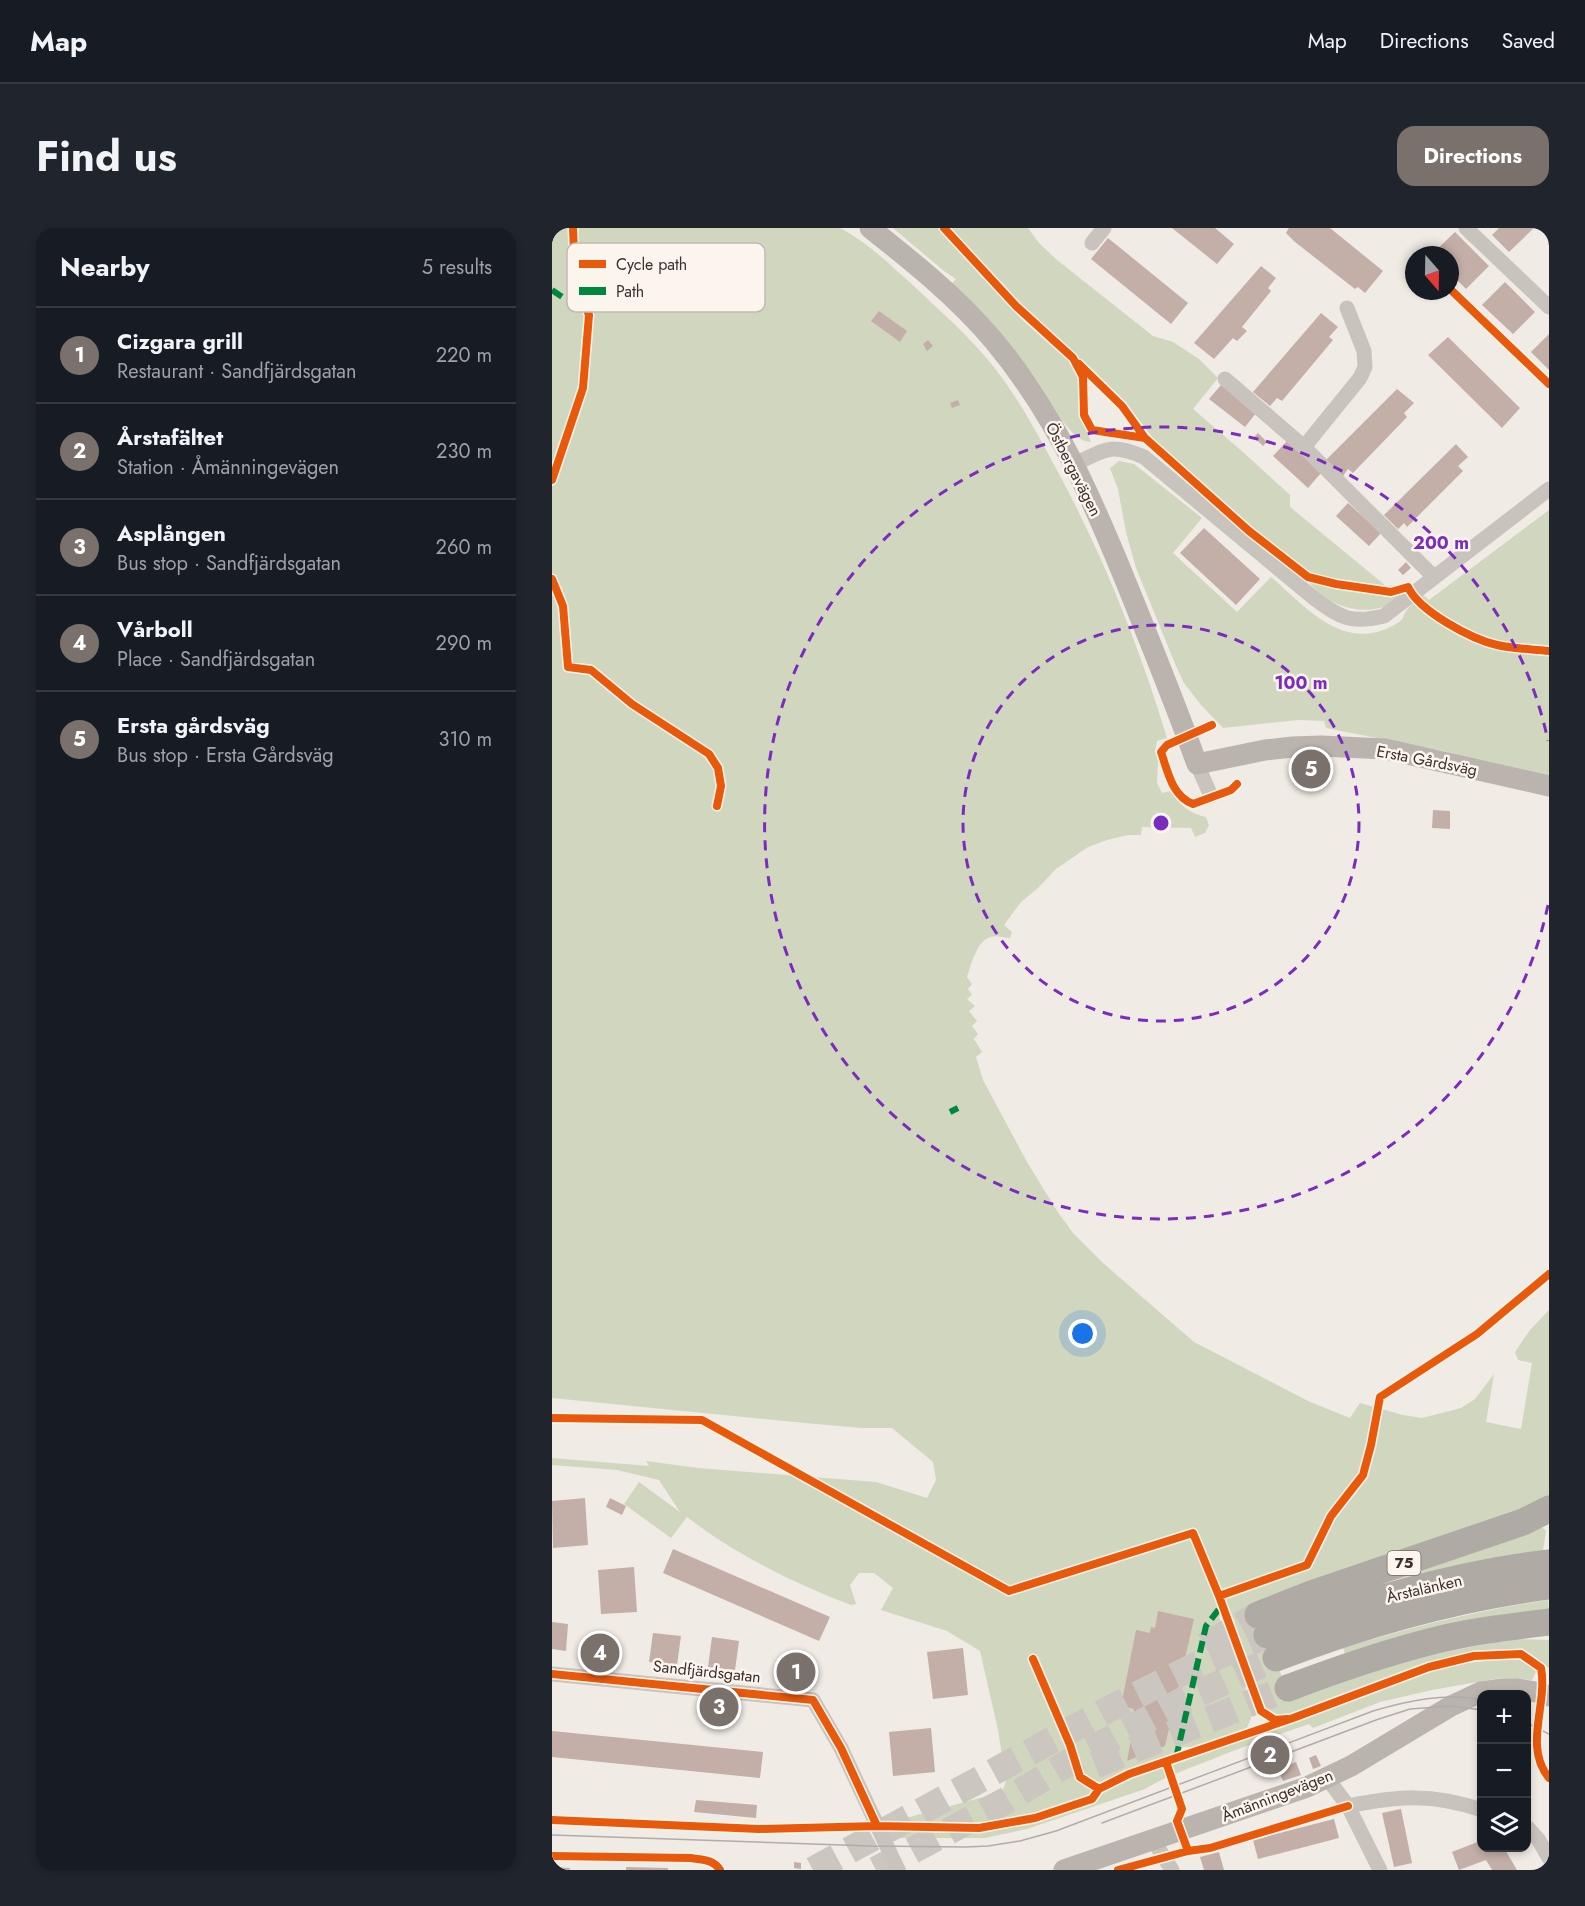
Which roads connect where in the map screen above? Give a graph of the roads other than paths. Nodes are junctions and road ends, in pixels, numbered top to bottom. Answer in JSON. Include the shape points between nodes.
{"nodes":[{"id":1,"x":870,"y":228,"type":"edge"},
{"id":2,"x":1104,"y":228,"type":"edge"},
{"id":3,"x":1466,"y":228,"type":"edge"},
{"id":4,"x":1092,"y":243,"type":"dead end"},
{"id":5,"x":1549,"y":307,"type":"edge"},
{"id":6,"x":1347,"y":308,"type":"dead end"},
{"id":7,"x":1225,"y":379,"type":"dead end"},
{"id":8,"x":1304,"y":447,"type":"junction"},
{"id":9,"x":1075,"y":464,"type":"junction"},
{"id":10,"x":1549,"y":489,"type":"edge"},
{"id":11,"x":1434,"y":577,"type":"junction"},
{"id":12,"x":1197,"y":764,"type":"junction"},
{"id":13,"x":1549,"y":786,"type":"edge"},
{"id":14,"x":1211,"y":796,"type":"dead end"},
{"id":15,"x":1549,"y":1509,"type":"edge"},
{"id":16,"x":1549,"y":1563,"type":"edge"},
{"id":17,"x":1549,"y":1586,"type":"edge"},
{"id":18,"x":1549,"y":1622,"type":"edge"},
{"id":19,"x":1465,"y":1634,"type":"junction"},
{"id":20,"x":1267,"y":1636,"type":"junction"},
{"id":21,"x":1549,"y":1637,"type":"edge"},
{"id":22,"x":552,"y":1674,"type":"edge"},
{"id":23,"x":1288,"y":1688,"type":"tunnel mouth"},
{"id":24,"x":1549,"y":1696,"type":"edge"},
{"id":25,"x":1327,"y":1778,"type":"junction"},
{"id":26,"x":1348,"y":1806,"type":"junction"},
{"id":27,"x":1477,"y":1809,"type":"edge"},
{"id":28,"x":1531,"y":1831,"type":"edge"},
{"id":29,"x":1153,"y":1840,"type":"junction"},
{"id":30,"x":1549,"y":1858,"type":"edge"},
{"id":31,"x":898,"y":1870,"type":"edge"},
{"id":32,"x":1064,"y":1870,"type":"edge"},
{"id":33,"x":1172,"y":1870,"type":"edge"},
{"id":34,"x":1380,"y":1870,"type":"edge"}],
"edges":[{"from":1,"to":9,"type":"street","name":"Östbergavägen","via":[[926,273],[993,340],[1039,402]]},
{"from":2,"to":4,"type":"street"},
{"from":3,"to":5,"type":"street"},
{"from":6,"to":8,"type":"street","via":[[1364,351],[1365,367]]},
{"from":7,"to":8,"type":"street"},
{"from":8,"to":11,"type":"street"},
{"from":9,"to":11,"type":"street","via":[[1109,448],[1125,449],[1144,457],[1335,614],[1360,620],[1384,616]]},
{"from":9,"to":12,"type":"street","name":"Östbergavägen","via":[[1104,526]]},
{"from":10,"to":11,"type":"street"},
{"from":12,"to":13,"type":"street","name":"Ersta Gårdsväg","via":[[1293,747],[1385,749]]},
{"from":12,"to":14,"type":"street"},
{"from":15,"to":20,"type":"highway","number":"75","via":[[1523,1522],[1311,1594]]},
{"from":16,"to":20,"type":"highway","name":"Årstalänken","number":"75","via":[[1433,1584],[1363,1602]]},
{"from":17,"to":20,"type":"highway","name":"Årstalänken","via":[[1444,1605],[1371,1624]]},
{"from":18,"to":19,"type":"highway"},
{"from":19,"to":21,"type":"highway"},
{"from":19,"to":23,"type":"highway","via":[[1426,1642]]},
{"from":22,"to":31,"type":"street","name":"Sandfjärdsgatan","via":[[813,1700],[841,1748]]},
{"from":24,"to":25,"type":"street","name":"Åmänningevägen","via":[[1510,1689],[1481,1692]]},
{"from":25,"to":26,"type":"street"},
{"from":25,"to":29,"type":"street","name":"Åmänningevägen"},
{"from":26,"to":27,"type":"street","via":[[1426,1797]]},
{"from":26,"to":34,"type":"street"},
{"from":28,"to":30,"type":"street"},
{"from":29,"to":32,"type":"street","name":"Åmänningevägen"},
{"from":29,"to":33,"type":"street"}]}
